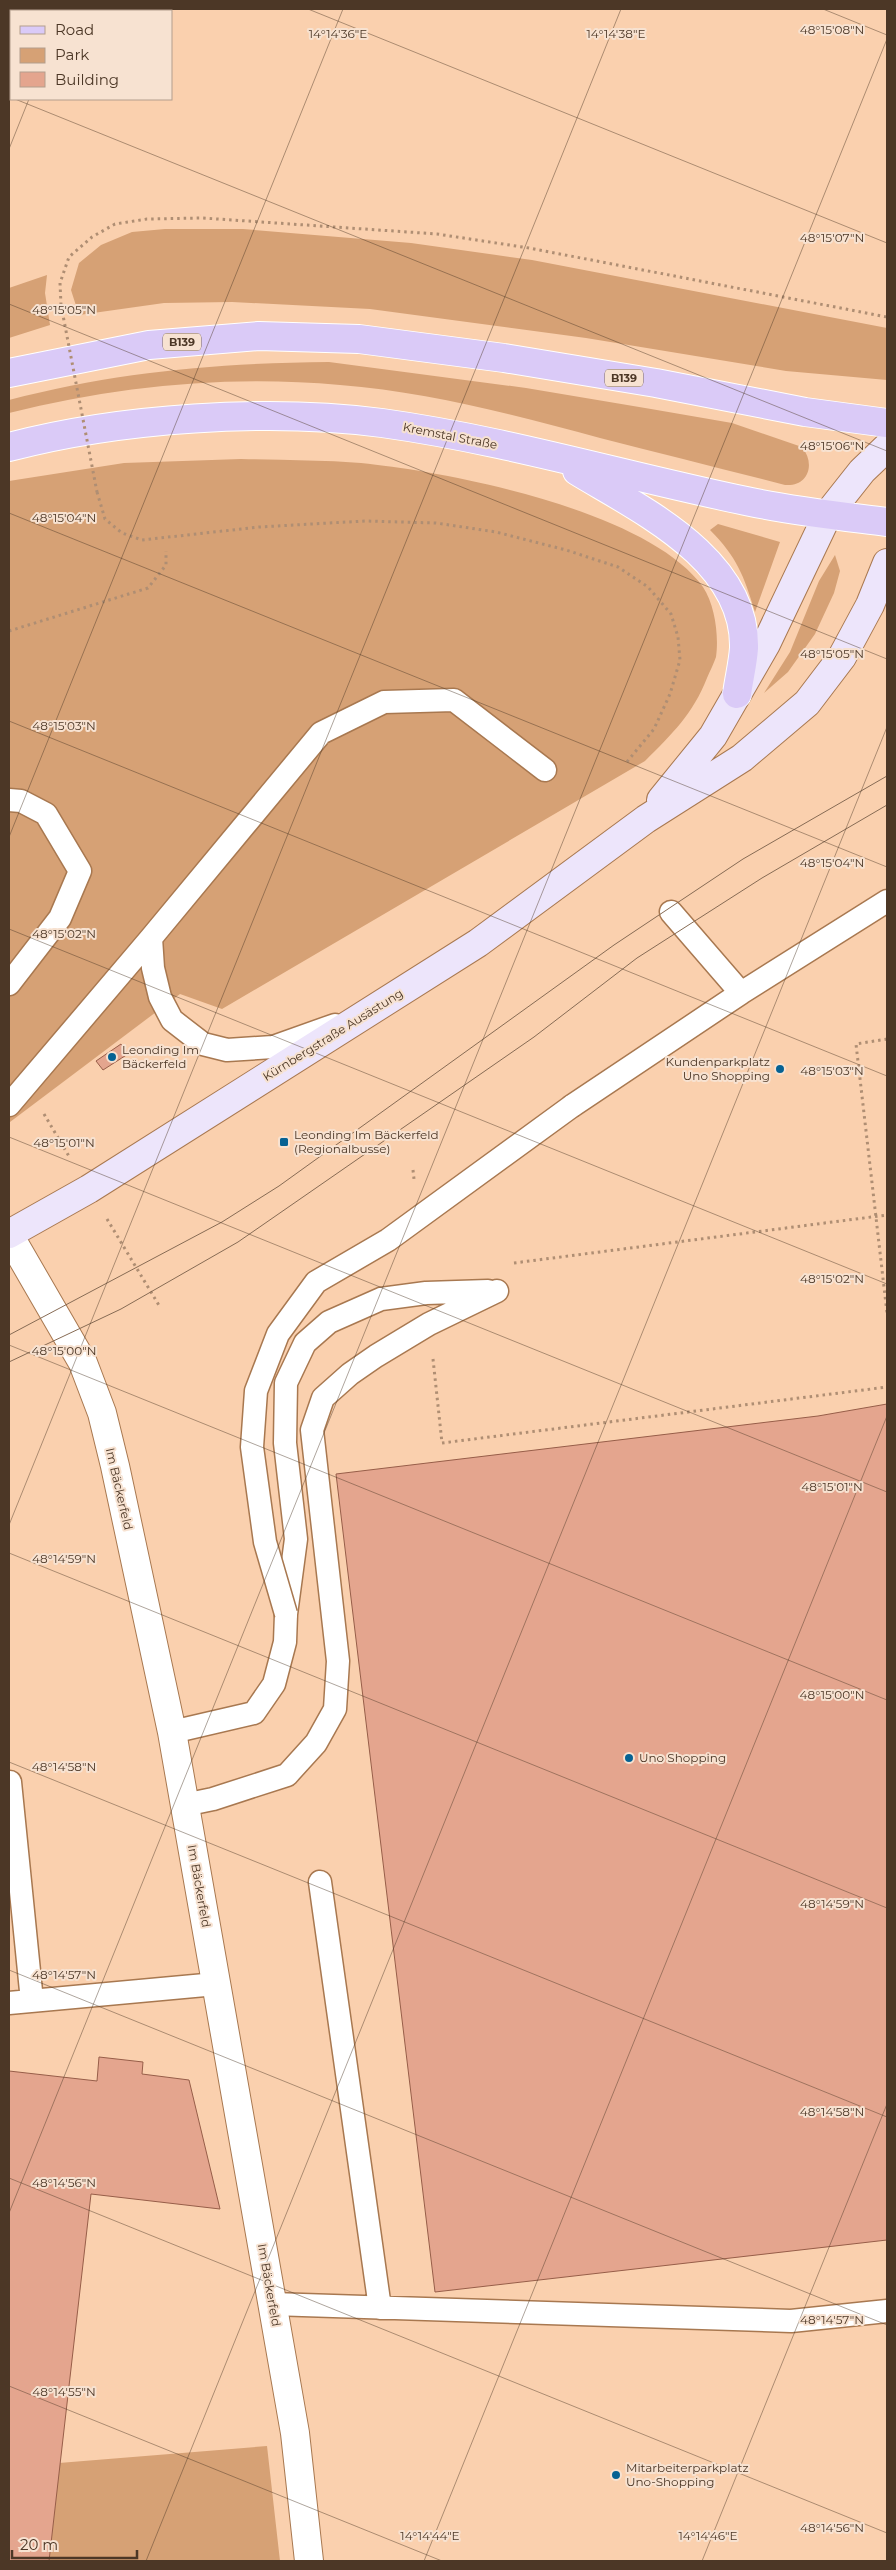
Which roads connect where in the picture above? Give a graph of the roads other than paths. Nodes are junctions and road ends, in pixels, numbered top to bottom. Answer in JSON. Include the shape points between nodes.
{"nodes":[{"id":1,"x":9,"y":373,"type":"edge"},
{"id":2,"x":887,"y":423,"type":"edge"},
{"id":3,"x":9,"y":448,"type":"edge"},
{"id":4,"x":887,"y":448,"type":"edge"},
{"id":5,"x":556,"y":459,"type":"junction"},
{"id":6,"x":828,"y":514,"type":"junction"},
{"id":7,"x":887,"y":522,"type":"edge"},
{"id":8,"x":887,"y":563,"type":"edge"},
{"id":9,"x":737,"y":694,"type":"junction"},
{"id":10,"x":544,"y":770,"type":"dead end"},
{"id":11,"x":9,"y":800,"type":"edge"},
{"id":12,"x":646,"y":819,"type":"junction"},
{"id":13,"x":887,"y":901,"type":"edge"},
{"id":14,"x":670,"y":912,"type":"dead end"},
{"id":15,"x":150,"y":939,"type":"junction"},
{"id":16,"x":9,"y":984,"type":"edge"},
{"id":17,"x":741,"y":994,"type":"junction"},
{"id":18,"x":367,"y":1014,"type":"junction"},
{"id":19,"x":9,"y":1105,"type":"edge"},
{"id":20,"x":9,"y":1234,"type":"edge"},
{"id":21,"x":286,"y":1614,"type":"junction"},
{"id":22,"x":172,"y":1732,"type":"junction"},
{"id":23,"x":10,"y":1782,"type":"edge"},
{"id":24,"x":184,"y":1805,"type":"junction"},
{"id":25,"x":320,"y":1882,"type":"dead end"},
{"id":26,"x":216,"y":1984,"type":"junction"},
{"id":27,"x":32,"y":2001,"type":"junction"},
{"id":28,"x":9,"y":2003,"type":"edge"},
{"id":29,"x":272,"y":2304,"type":"junction"},
{"id":30,"x":380,"y":2308,"type":"junction"},
{"id":31,"x":887,"y":2311,"type":"edge"},
{"id":32,"x":309,"y":2561,"type":"edge"}],
"edges":[{"from":1,"to":2,"type":"main road","number":"B139","via":[[149,345],[259,336],[359,339],[504,358],[806,412]]},
{"from":3,"to":5,"type":"main road","name":"Kremstal Straße","via":[[32,441],[132,425],[231,417],[309,417],[390,425]]},
{"from":4,"to":6,"type":"main road","via":[[862,471]]},
{"from":5,"to":6,"type":"main road","name":"Kremstal Straße","via":[[747,502]]},
{"from":5,"to":9,"type":"main road","via":[[666,525],[694,546],[725,584],[739,616],[744,648]]},
{"from":6,"to":7,"type":"main road","name":"Kremstal Straße"},
{"from":6,"to":9,"type":"main road","via":[[766,644]]},
{"from":8,"to":12,"type":"main road","via":[[870,605],[842,657],[807,702],[742,758]]},
{"from":9,"to":12,"type":"main road","via":[[713,736]]},
{"from":10,"to":15,"type":"lane","via":[[454,700],[384,702],[321,733]]},
{"from":11,"to":16,"type":"lane","via":[[21,801],[46,814],[80,871],[60,918]]},
{"from":12,"to":18,"type":"main road","name":"Kürnbergstraße Ausästung","via":[[478,943]]},
{"from":13,"to":17,"type":"lane"},
{"from":14,"to":17,"type":"lane"},
{"from":15,"to":18,"type":"lane","via":[[160,997],[172,1020],[203,1044],[226,1050],[272,1047]]},
{"from":15,"to":19,"type":"lane"},
{"from":17,"to":21,"type":"lane","bridge":true,"via":[[572,1106],[388,1240],[316,1282],[278,1334],[256,1391],[252,1447],[265,1542]]},
{"from":18,"to":20,"type":"main road","name":"Kürnbergstraße Ausästung","via":[[89,1190]]},
{"from":20,"to":22,"type":"street","name":"Im Bäckerfeld","via":[[83,1363],[102,1413]]},
{"from":21,"to":22,"type":"lane","via":[[285,1642],[274,1684],[254,1713]]},
{"from":21,"to":24,"type":"lane","via":[[296,1538],[285,1443],[286,1383],[304,1343],[328,1322],[381,1299],[426,1293],[497,1291],[429,1324],[376,1356],[323,1398],[312,1430],[338,1661],[335,1709],[316,1744],[287,1775]]},
{"from":22,"to":24,"type":"street","name":"Im Bäckerfeld"},
{"from":23,"to":27,"type":"lane"},
{"from":24,"to":26,"type":"street","name":"Im Bäckerfeld"},
{"from":25,"to":30,"type":"lane"},
{"from":26,"to":27,"type":"lane"},
{"from":26,"to":29,"type":"street","name":"Im Bäckerfeld"},
{"from":27,"to":28,"type":"lane"},
{"from":29,"to":30,"type":"lane"},
{"from":29,"to":32,"type":"street","name":"Im Bäckerfeld","via":[[294,2434]]},
{"from":30,"to":31,"type":"lane","via":[[791,2321]]}]}
